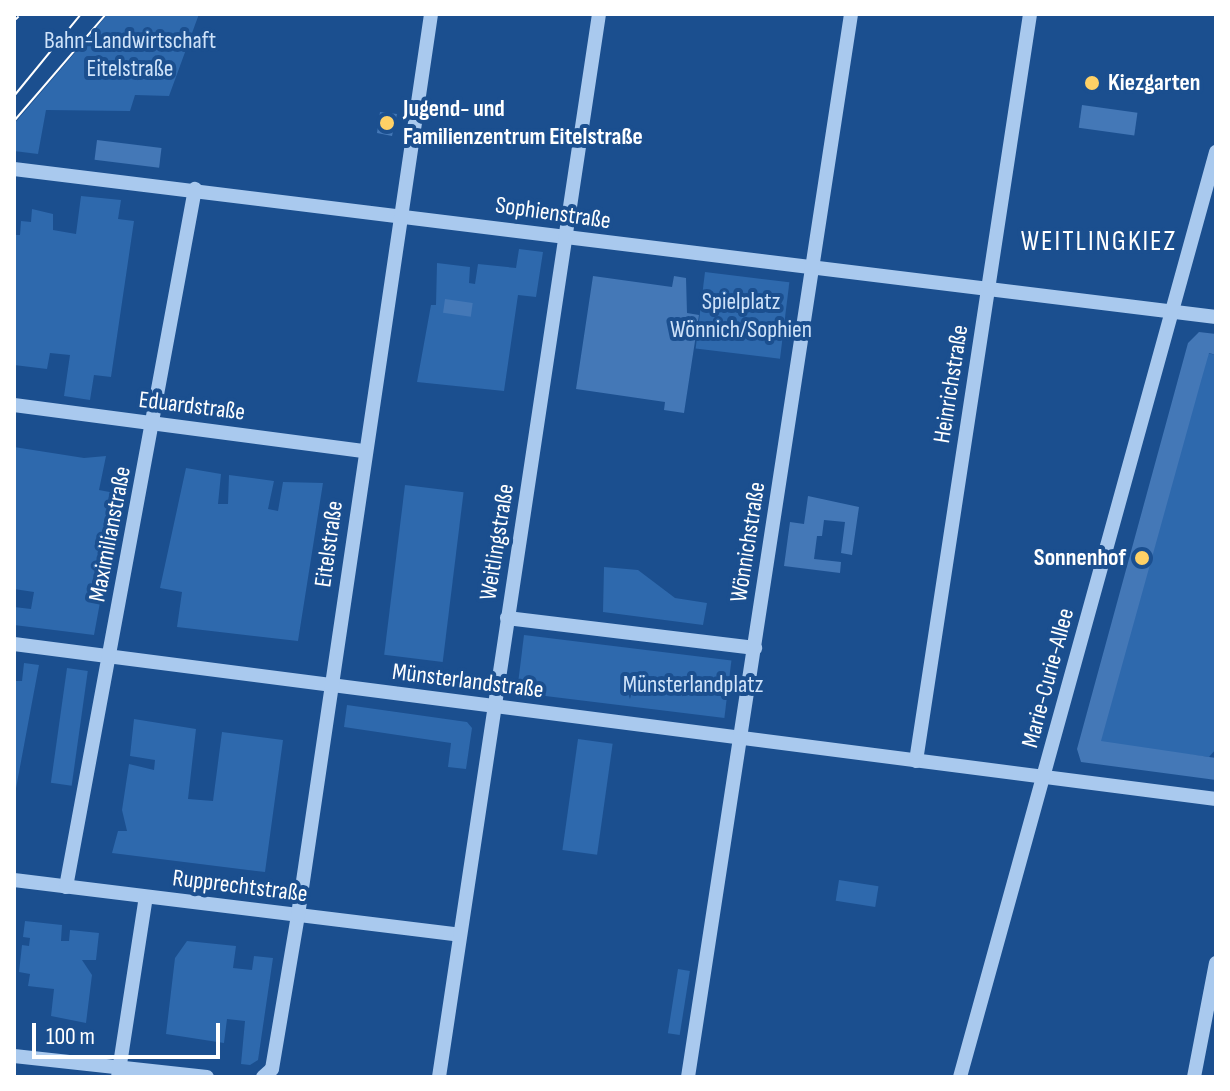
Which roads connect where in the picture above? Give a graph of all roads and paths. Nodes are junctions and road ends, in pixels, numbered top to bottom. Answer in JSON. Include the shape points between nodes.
{"nodes":[{"id":1,"x":431,"y":14,"type":"edge"},
{"id":2,"x":599,"y":14,"type":"edge"},
{"id":3,"x":851,"y":14,"type":"edge"},
{"id":4,"x":1030,"y":14,"type":"edge"},
{"id":5,"x":1216,"y":152,"type":"edge"},
{"id":6,"x":14,"y":169,"type":"edge"},
{"id":7,"x":195,"y":189,"type":"junction"},
{"id":8,"x":400,"y":215,"type":"junction"},
{"id":9,"x":566,"y":237,"type":"junction"},
{"id":10,"x":813,"y":269,"type":"junction"},
{"id":11,"x":988,"y":290,"type":"junction"},
{"id":12,"x":1172,"y":312,"type":"junction"},
{"id":13,"x":1216,"y":317,"type":"edge"},
{"id":14,"x":14,"y":405,"type":"edge"},
{"id":15,"x":153,"y":423,"type":"junction"},
{"id":16,"x":365,"y":451,"type":"junction"},
{"id":17,"x":507,"y":618,"type":"junction"},
{"id":18,"x":14,"y":644,"type":"edge"},
{"id":19,"x":755,"y":648,"type":"junction"},
{"id":20,"x":109,"y":657,"type":"junction"},
{"id":21,"x":331,"y":686,"type":"junction"},
{"id":22,"x":494,"y":707,"type":"junction"},
{"id":23,"x":740,"y":739,"type":"junction"},
{"id":24,"x":916,"y":761,"type":"junction"},
{"id":25,"x":1044,"y":777,"type":"junction"},
{"id":26,"x":1216,"y":799,"type":"edge"},
{"id":27,"x":14,"y":880,"type":"edge"},
{"id":28,"x":66,"y":887,"type":"junction"},
{"id":29,"x":146,"y":897,"type":"junction"},
{"id":30,"x":298,"y":915,"type":"junction"},
{"id":31,"x":460,"y":935,"type":"junction"},
{"id":32,"x":1216,"y":963,"type":"edge"},
{"id":33,"x":14,"y":1056,"type":"edge"},
{"id":34,"x":119,"y":1072,"type":"edge"},
{"id":35,"x":207,"y":1077,"type":"edge"},
{"id":36,"x":263,"y":1077,"type":"edge"},
{"id":37,"x":439,"y":1077,"type":"edge"},
{"id":38,"x":688,"y":1077,"type":"edge"},
{"id":39,"x":960,"y":1077,"type":"edge"},
{"id":40,"x":1194,"y":1077,"type":"edge"}],
"edges":[{"from":1,"to":8,"type":"street","name":"Eitelstraße"},
{"from":2,"to":9,"type":"street","name":"Weitlingstraße"},
{"from":3,"to":10,"type":"street","name":"Wönnichstraße"},
{"from":4,"to":11,"type":"street","name":"Heinrichstraße"},
{"from":5,"to":12,"type":"street","name":"Marie-Curie-Allee"},
{"from":6,"to":7,"type":"street","name":"Sophienstraße"},
{"from":7,"to":8,"type":"street","name":"Sophienstraße"},
{"from":7,"to":15,"type":"street","name":"Maximilianstraße"},
{"from":8,"to":9,"type":"street","name":"Sophienstraße"},
{"from":8,"to":16,"type":"street","name":"Eitelstraße"},
{"from":9,"to":10,"type":"street","name":"Sophienstraße"},
{"from":9,"to":17,"type":"street","name":"Weitlingstraße"},
{"from":10,"to":11,"type":"street","name":"Sophienstraße"},
{"from":10,"to":19,"type":"street","name":"Wönnichstraße"},
{"from":11,"to":12,"type":"street","name":"Sophienstraße"},
{"from":11,"to":24,"type":"street","name":"Heinrichstraße"},
{"from":12,"to":13,"type":"street","name":"Sophienstraße"},
{"from":12,"to":25,"type":"street","name":"Marie-Curie-Allee"},
{"from":14,"to":15,"type":"street","name":"Eduardstraße"},
{"from":15,"to":16,"type":"street","name":"Eduardstraße"},
{"from":15,"to":20,"type":"street","name":"Maximilianstraße"},
{"from":16,"to":21,"type":"street","name":"Eitelstraße"},
{"from":17,"to":19,"type":"street"},
{"from":17,"to":22,"type":"street","name":"Weitlingstraße"},
{"from":18,"to":20,"type":"street","name":"Münsterlandstraße"},
{"from":19,"to":23,"type":"street","name":"Wönnichstraße"},
{"from":20,"to":21,"type":"street","name":"Münsterlandstraße"},
{"from":20,"to":28,"type":"street","name":"Maximilianstraße"},
{"from":21,"to":22,"type":"street","name":"Münsterlandstraße"},
{"from":21,"to":30,"type":"street","name":"Eitelstraße"},
{"from":22,"to":23,"type":"street","name":"Münsterlandstraße"},
{"from":22,"to":31,"type":"street","name":"Weitlingstraße"},
{"from":23,"to":24,"type":"street","name":"Münsterlandstraße"},
{"from":23,"to":38,"type":"street","name":"Wönnichstraße"},
{"from":24,"to":25,"type":"street","name":"Münsterlandstraße"},
{"from":25,"to":26,"type":"street","name":"Münsterlandstraße"},
{"from":25,"to":39,"type":"street","name":"Marie-Curie-Allee"},
{"from":27,"to":28,"type":"street","name":"Rupprechtstraße"},
{"from":28,"to":29,"type":"street","name":"Rupprechtstraße"},
{"from":29,"to":30,"type":"street","name":"Rupprechtstraße"},
{"from":29,"to":34,"type":"street"},
{"from":30,"to":31,"type":"street","name":"Rupprechtstraße"},
{"from":30,"to":36,"type":"street","name":"Eitelstraße","via":[[272,1069]]},
{"from":31,"to":37,"type":"street","name":"Weitlingstraße"},
{"from":32,"to":40,"type":"street"},
{"from":33,"to":34,"type":"street"},
{"from":34,"to":35,"type":"street"}]}
